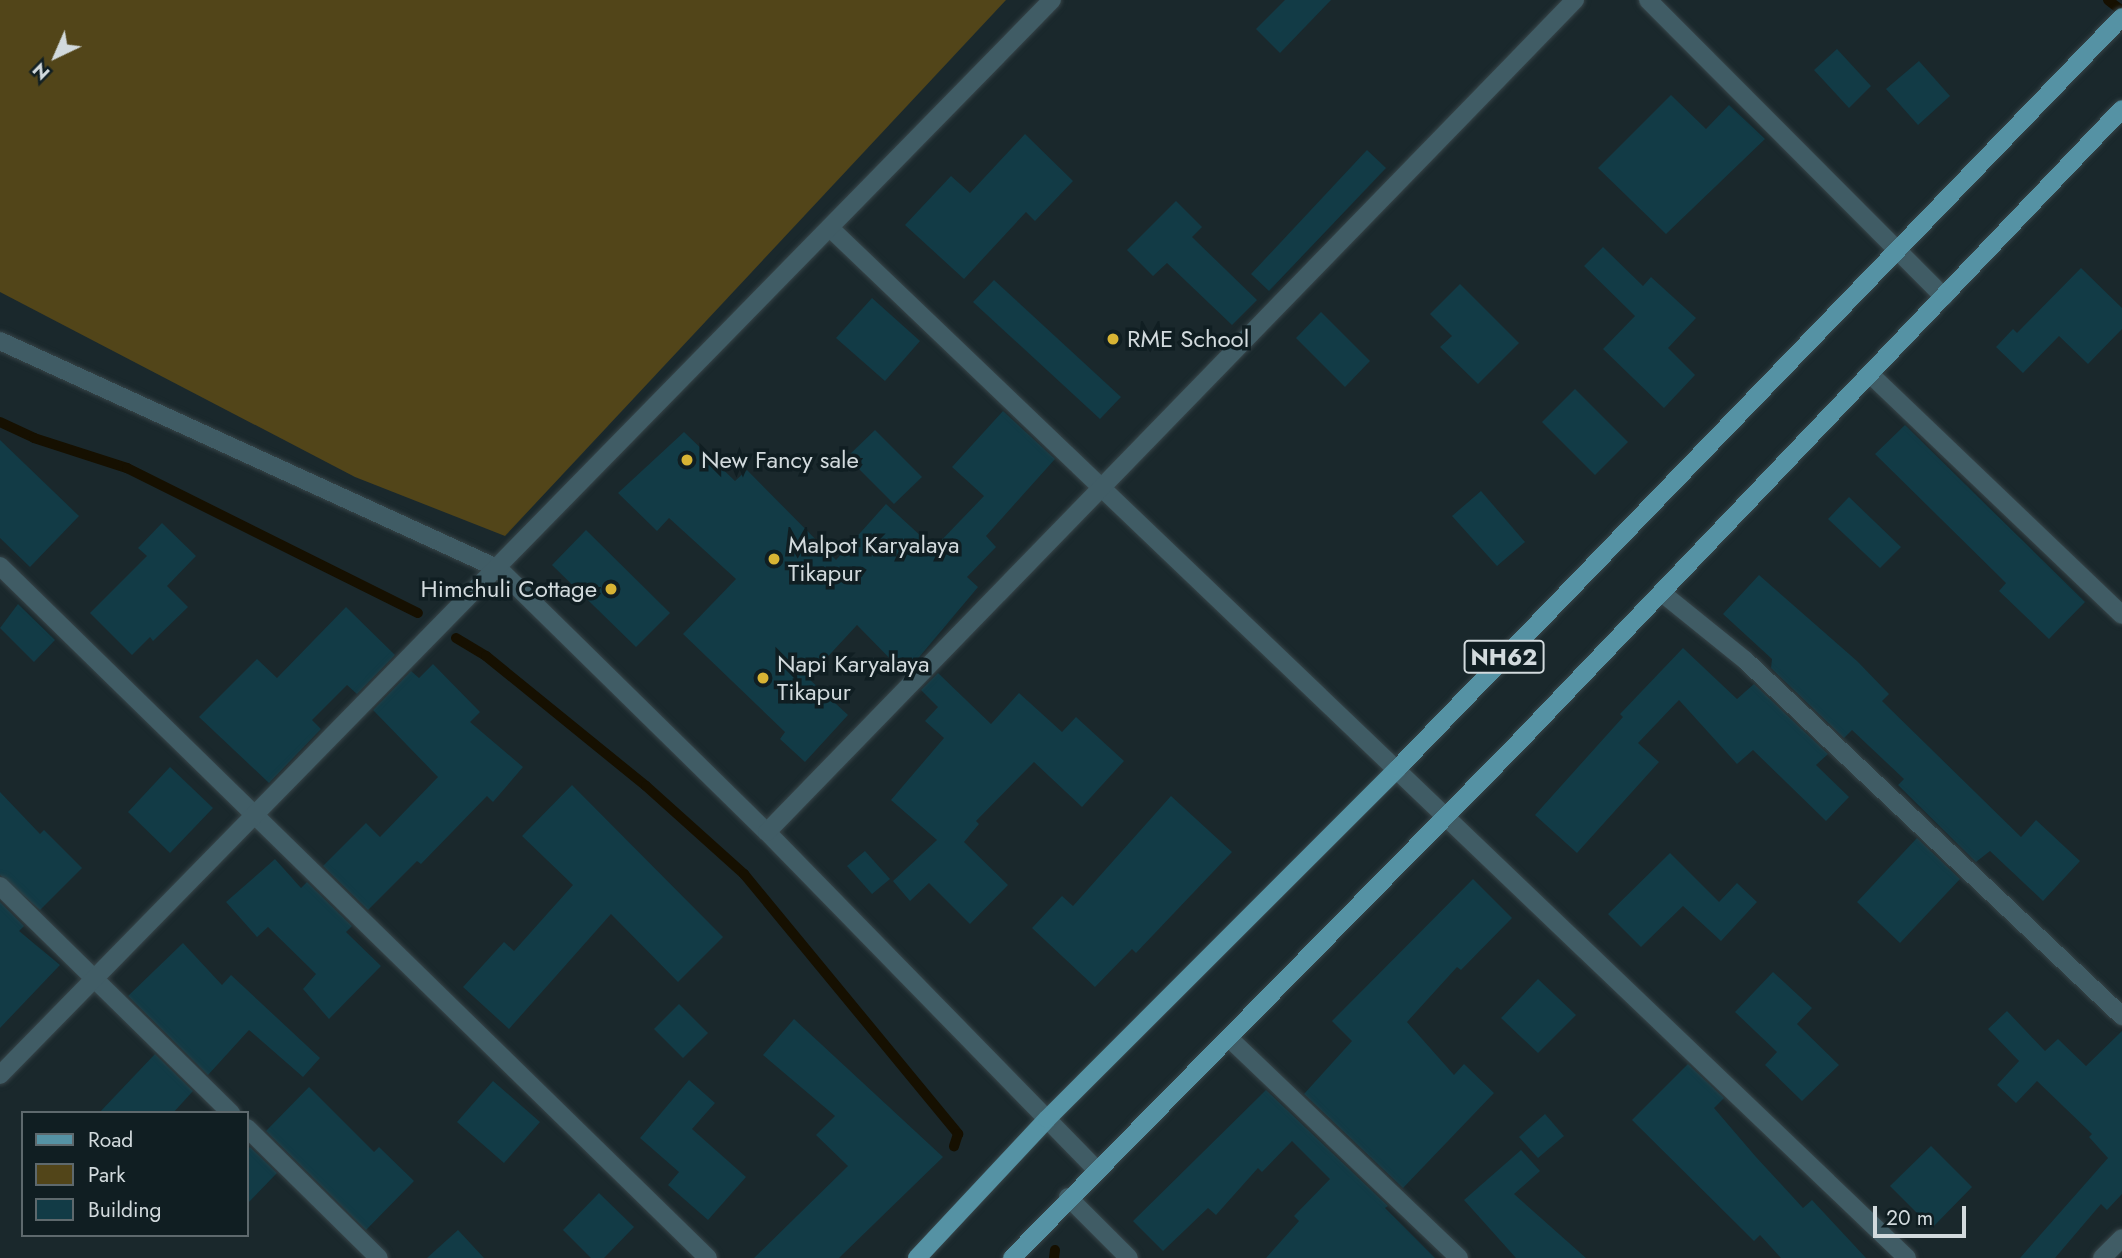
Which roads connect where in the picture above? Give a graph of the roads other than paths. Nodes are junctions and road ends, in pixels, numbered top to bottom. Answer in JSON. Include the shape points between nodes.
{"nodes":[{"id":1,"x":1052,"y":0,"type":"edge"},
{"id":2,"x":1575,"y":0,"type":"edge"},
{"id":3,"x":1648,"y":0,"type":"edge"},
{"id":4,"x":2122,"y":17,"type":"edge"},
{"id":5,"x":2122,"y":109,"type":"edge"},
{"id":6,"x":831,"y":229,"type":"junction"},
{"id":7,"x":1894,"y":248,"type":"junction"},
{"id":8,"x":1944,"y":297,"type":"junction"},
{"id":9,"x":0,"y":341,"type":"edge"},
{"id":10,"x":1871,"y":375,"type":"junction"},
{"id":11,"x":1105,"y":487,"type":"junction"},
{"id":12,"x":0,"y":566,"type":"edge"},
{"id":13,"x":499,"y":569,"type":"junction"},
{"id":14,"x":1662,"y":593,"type":"junction"},
{"id":15,"x":2122,"y":615,"type":"edge"},
{"id":16,"x":1398,"y":768,"type":"junction"},
{"id":17,"x":1447,"y":815,"type":"junction"},
{"id":18,"x":256,"y":817,"type":"junction"},
{"id":19,"x":767,"y":832,"type":"junction"},
{"id":20,"x":0,"y":886,"type":"edge"},
{"id":21,"x":93,"y":978,"type":"junction"},
{"id":22,"x":2122,"y":1016,"type":"edge"},
{"id":23,"x":1229,"y":1038,"type":"junction"},
{"id":24,"x":0,"y":1075,"type":"edge"},
{"id":25,"x":229,"y":1111,"type":"edge"},
{"id":26,"x":1047,"y":1119,"type":"junction"},
{"id":27,"x":248,"y":1129,"type":"edge"},
{"id":28,"x":1096,"y":1169,"type":"junction"},
{"id":29,"x":1068,"y":1197,"type":"junction"},
{"id":30,"x":2122,"y":1238,"type":"edge"},
{"id":31,"x":379,"y":1258,"type":"edge"},
{"id":32,"x":708,"y":1258,"type":"edge"},
{"id":33,"x":917,"y":1258,"type":"edge"},
{"id":34,"x":1013,"y":1258,"type":"edge"},
{"id":35,"x":1129,"y":1258,"type":"edge"},
{"id":36,"x":1459,"y":1258,"type":"edge"},
{"id":37,"x":1907,"y":1258,"type":"edge"},
{"id":38,"x":2102,"y":1258,"type":"edge"}],
"edges":[{"from":1,"to":6,"type":"street"},
{"from":2,"to":11,"type":"street"},
{"from":3,"to":7,"type":"street"},
{"from":4,"to":7,"type":"main road","number":"NH62"},
{"from":5,"to":8,"type":"main road","number":"NH62"},
{"from":6,"to":11,"type":"street"},
{"from":6,"to":13,"type":"street"},
{"from":7,"to":8,"type":"street"},
{"from":7,"to":16,"type":"main road","number":"NH62"},
{"from":8,"to":10,"type":"main road","number":"NH62"},
{"from":9,"to":13,"type":"street"},
{"from":10,"to":14,"type":"main road","number":"NH62"},
{"from":10,"to":15,"type":"street"},
{"from":11,"to":16,"type":"street"},
{"from":11,"to":19,"type":"street"},
{"from":12,"to":18,"type":"street"},
{"from":13,"to":18,"type":"street"},
{"from":13,"to":19,"type":"street"},
{"from":14,"to":17,"type":"main road","number":"NH62"},
{"from":14,"to":22,"type":"street","via":[[1745,660]]},
{"from":16,"to":17,"type":"street"},
{"from":16,"to":26,"type":"main road","number":"NH62"},
{"from":17,"to":23,"type":"main road","number":"NH62"},
{"from":17,"to":37,"type":"street"},
{"from":18,"to":21,"type":"street"},
{"from":18,"to":32,"type":"street"},
{"from":19,"to":26,"type":"street"},
{"from":20,"to":21,"type":"street"},
{"from":21,"to":24,"type":"street"},
{"from":21,"to":25,"type":"street"},
{"from":23,"to":28,"type":"main road","number":"NH62"},
{"from":23,"to":36,"type":"street"},
{"from":26,"to":28,"type":"street"},
{"from":26,"to":33,"type":"main road","number":"NH62"},
{"from":27,"to":31,"type":"street"},
{"from":28,"to":29,"type":"main road","number":"NH62"},
{"from":29,"to":34,"type":"main road","number":"NH62"},
{"from":29,"to":35,"type":"street"},
{"from":30,"to":38,"type":"street"}]}
